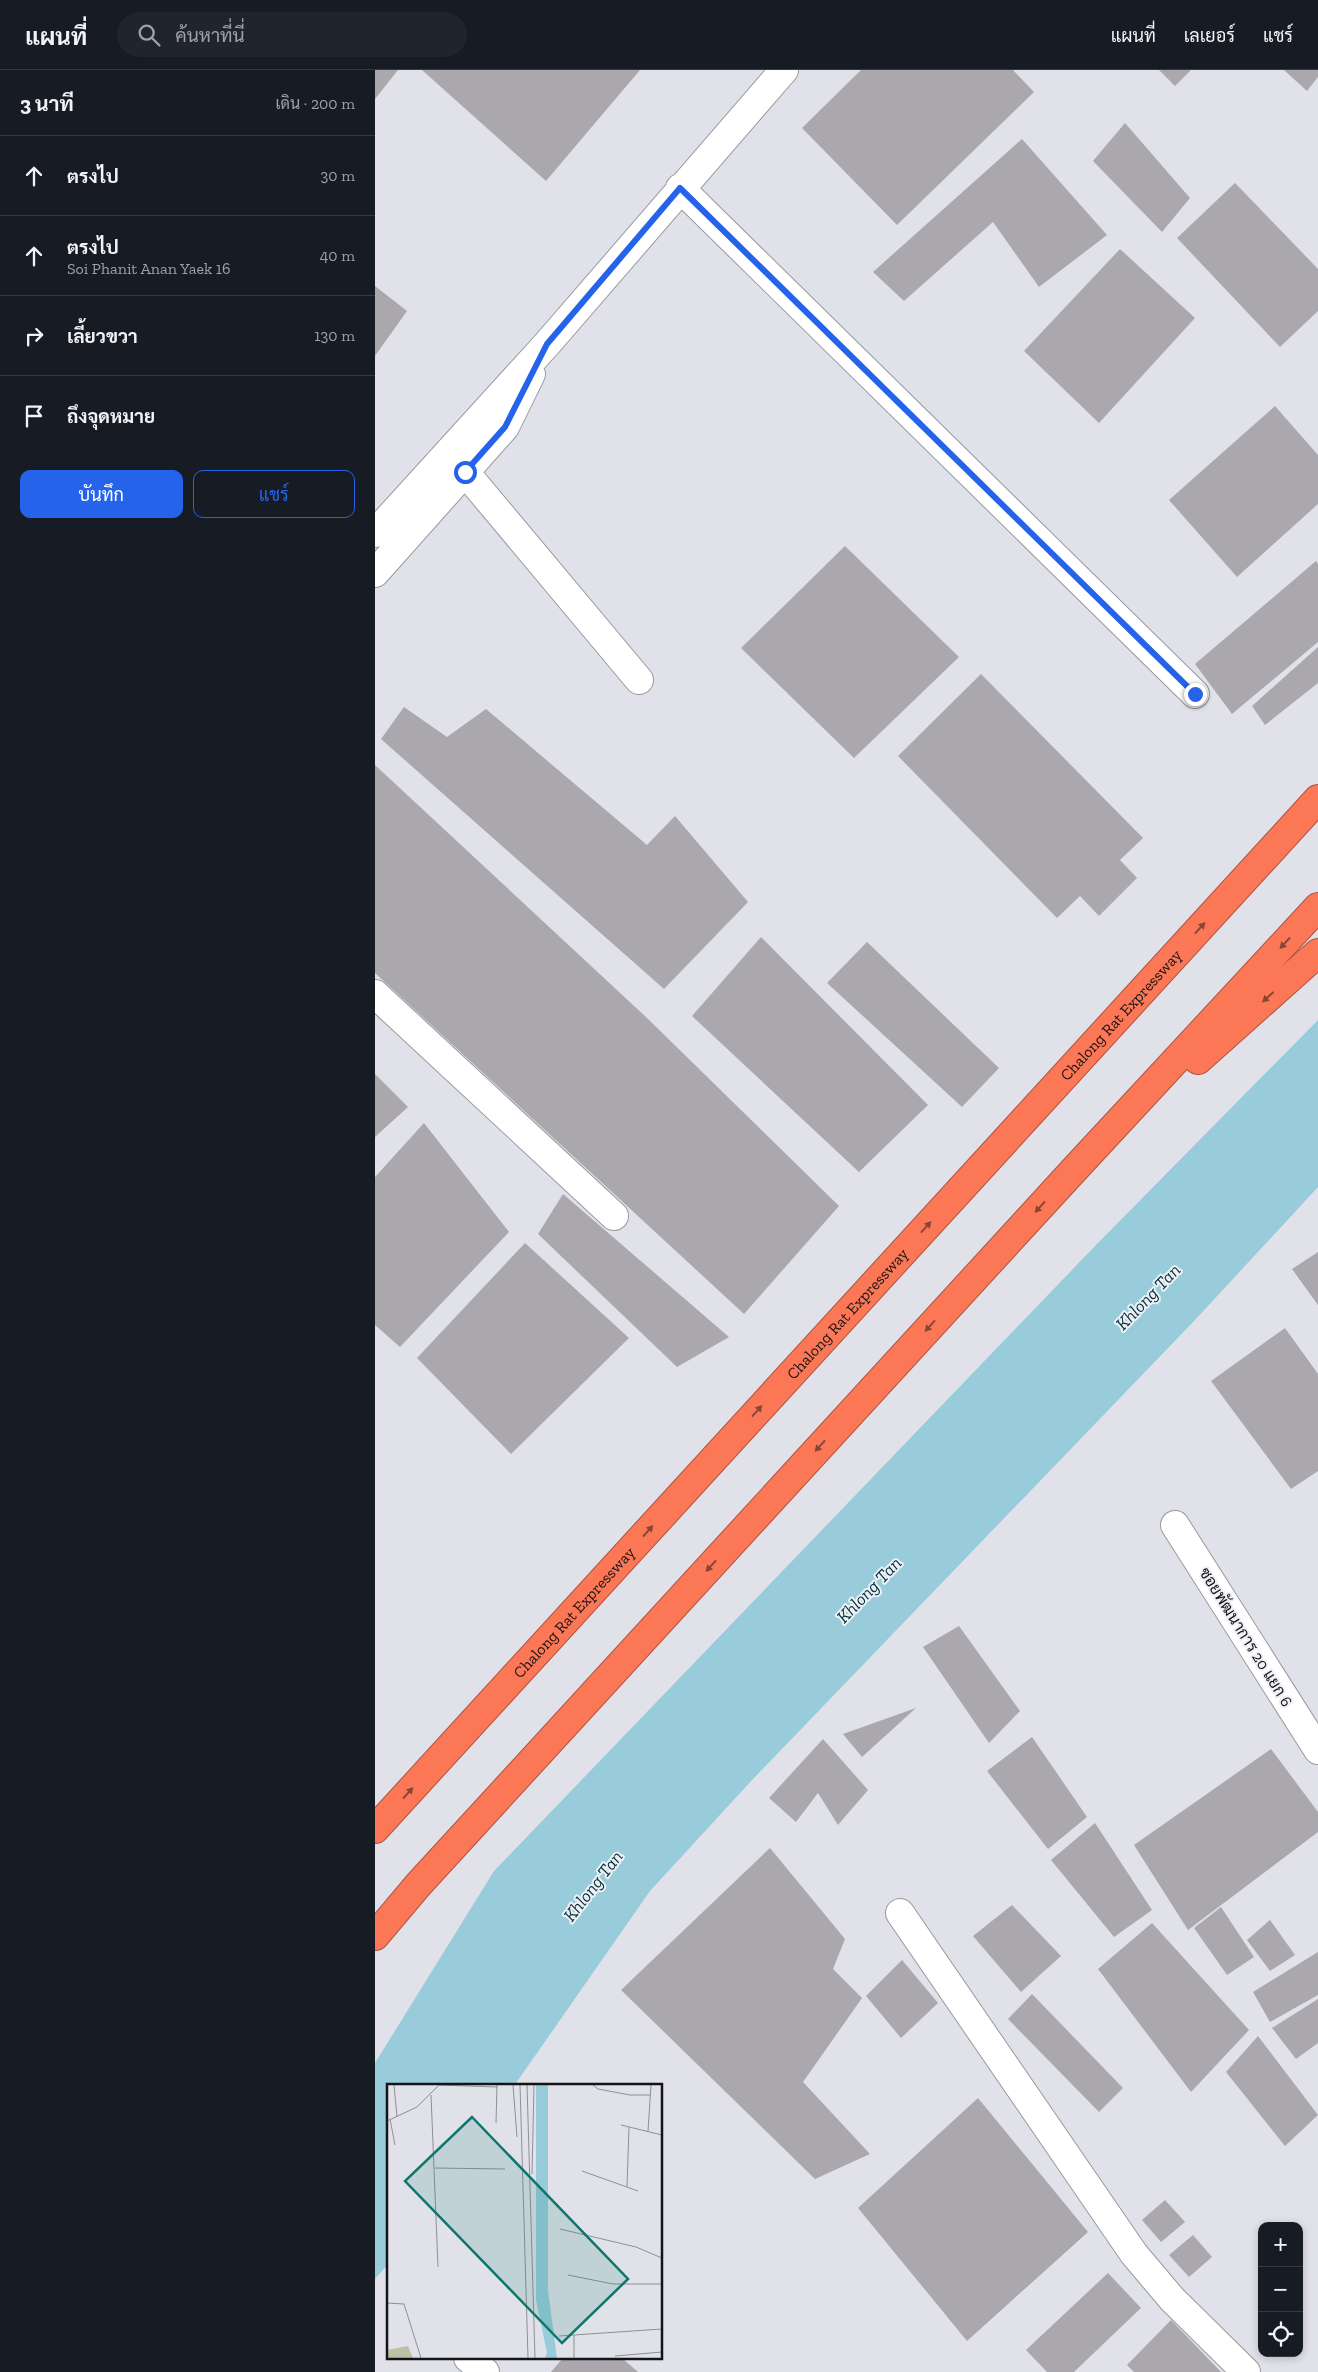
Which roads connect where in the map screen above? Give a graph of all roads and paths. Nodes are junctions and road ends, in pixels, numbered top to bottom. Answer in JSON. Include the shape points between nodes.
{"nodes":[{"id":1,"x":784,"y":70,"type":"edge"},
{"id":2,"x":680,"y":188,"type":"junction"},
{"id":3,"x":547,"y":344,"type":"junction"},
{"id":4,"x":465,"y":472,"type":"junction"},
{"id":5,"x":375,"y":533,"type":"edge"},
{"id":6,"x":375,"y":572,"type":"edge"},
{"id":7,"x":639,"y":680,"type":"dead end"},
{"id":8,"x":1195,"y":694,"type":"dead end"},
{"id":9,"x":1318,"y":799,"type":"edge"},
{"id":10,"x":1318,"y":907,"type":"edge"},
{"id":11,"x":1318,"y":953,"type":"edge"},
{"id":12,"x":375,"y":994,"type":"edge"},
{"id":13,"x":1073,"y":1171,"type":"junction"},
{"id":14,"x":614,"y":1216,"type":"dead end"},
{"id":15,"x":1175,"y":1525,"type":"dead end"},
{"id":16,"x":1318,"y":1750,"type":"edge"},
{"id":17,"x":375,"y":1829,"type":"edge"},
{"id":18,"x":900,"y":1913,"type":"dead end"},
{"id":19,"x":375,"y":1936,"type":"edge"},
{"id":20,"x":470,"y":2360,"type":"edge"},
{"id":21,"x":485,"y":2372,"type":"edge"},
{"id":22,"x":1246,"y":2372,"type":"edge"}],
"edges":[{"from":1,"to":2,"type":"street"},
{"from":2,"to":3,"type":"street"},
{"from":2,"to":8,"type":"street"},
{"from":3,"to":4,"type":"street","via":[[505,427]]},
{"from":3,"to":5,"type":"street"},
{"from":4,"to":6,"type":"street"},
{"from":4,"to":7,"type":"street"},
{"from":17,"to":9,"type":"highway","name":"Chalong Rat Expressway","one_way":true},
{"from":10,"to":13,"type":"highway","one_way":true},
{"from":11,"to":13,"type":"highway","one_way":true},
{"from":12,"to":14,"type":"street"},
{"from":13,"to":19,"type":"highway","one_way":true,"via":[[418,1885]]},
{"from":15,"to":16,"type":"street","name":"ซอยพัฒนาการ 20 แยก 6"},
{"from":18,"to":22,"type":"street","via":[[1134,2254],[1172,2299]]},
{"from":20,"to":21,"type":"street"}]}
